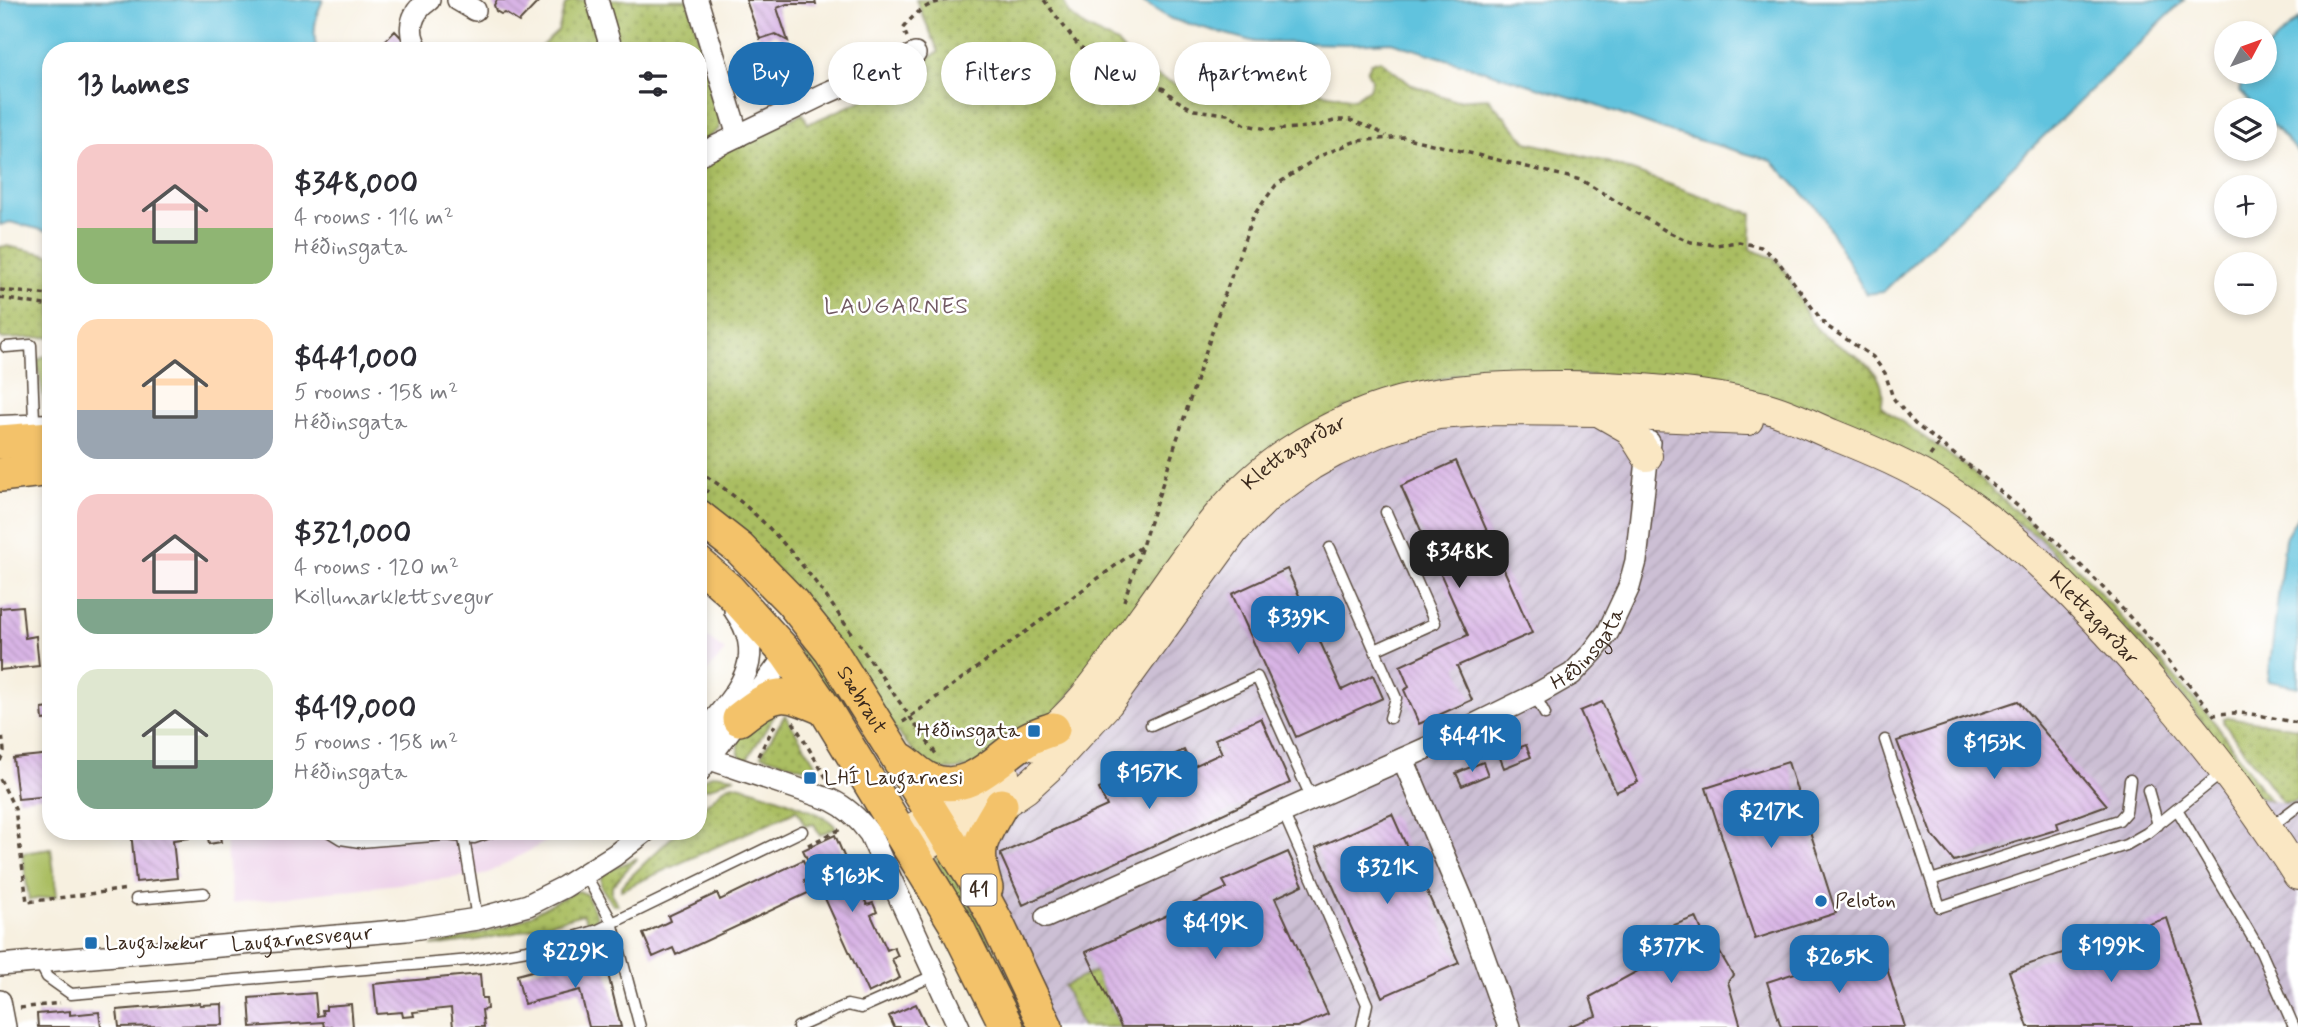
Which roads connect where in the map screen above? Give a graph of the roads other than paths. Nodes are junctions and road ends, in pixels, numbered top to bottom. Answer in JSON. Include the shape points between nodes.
{"nodes":[{"id":1,"x":429,"y":0,"type":"edge"},
{"id":2,"x":597,"y":0,"type":"edge"},
{"id":3,"x":697,"y":0,"type":"edge"},
{"id":4,"x":412,"y":42,"type":"edge"},
{"id":5,"x":609,"y":42,"type":"edge"},
{"id":6,"x":828,"y":92,"type":"edge"},
{"id":7,"x":738,"y":136,"type":"junction"},
{"id":8,"x":707,"y":151,"type":"edge"},
{"id":9,"x":6,"y":346,"type":"dead end"},
{"id":10,"x":1654,"y":404,"type":"junction"},
{"id":11,"x":1599,"y":411,"type":"junction"},
{"id":12,"x":0,"y":421,"type":"edge"},
{"id":13,"x":42,"y":422,"type":"edge"},
{"id":14,"x":42,"y":429,"type":"edge"},
{"id":15,"x":42,"y":429,"type":"edge"},
{"id":16,"x":0,"y":442,"type":"edge"},
{"id":17,"x":1647,"y":456,"type":"junction"},
{"id":18,"x":42,"y":471,"type":"edge"},
{"id":19,"x":0,"y":475,"type":"edge"},
{"id":20,"x":1386,"y":512,"type":"dead end"},
{"id":21,"x":707,"y":523,"type":"edge"},
{"id":22,"x":1330,"y":548,"type":"dead end"},
{"id":23,"x":707,"y":571,"type":"edge"},
{"id":24,"x":707,"y":573,"type":"edge"},
{"id":25,"x":796,"y":607,"type":"junction"},
{"id":26,"x":1375,"y":649,"type":"junction"},
{"id":27,"x":787,"y":654,"type":"junction"},
{"id":28,"x":1535,"y":695,"type":"junction"},
{"id":29,"x":825,"y":709,"type":"junction"},
{"id":30,"x":1545,"y":714,"type":"dead end"},
{"id":31,"x":1390,"y":718,"type":"dead end"},
{"id":32,"x":739,"y":719,"type":"junction"},
{"id":33,"x":1151,"y":725,"type":"dead end"},
{"id":34,"x":707,"y":728,"type":"edge"},
{"id":35,"x":1053,"y":729,"type":"junction"},
{"id":36,"x":1885,"y":740,"type":"dead end"},
{"id":37,"x":707,"y":756,"type":"edge"},
{"id":38,"x":900,"y":758,"type":"junction"},
{"id":39,"x":1403,"y":759,"type":"junction"},
{"id":40,"x":707,"y":763,"type":"edge"},
{"id":41,"x":2224,"y":771,"type":"junction"},
{"id":42,"x":2130,"y":780,"type":"dead end"},
{"id":43,"x":2148,"y":790,"type":"dead end"},
{"id":44,"x":1312,"y":799,"type":"junction"},
{"id":45,"x":1001,"y":805,"type":"junction"},
{"id":46,"x":2298,"y":806,"type":"edge"},
{"id":47,"x":2176,"y":809,"type":"junction"},
{"id":48,"x":1283,"y":812,"type":"junction"},
{"id":49,"x":940,"y":825,"type":"junction"},
{"id":50,"x":2158,"y":825,"type":"junction"},
{"id":51,"x":2269,"y":828,"type":"junction"},
{"id":52,"x":802,"y":831,"type":"dead end"},
{"id":53,"x":344,"y":840,"type":"edge"},
{"id":54,"x":378,"y":840,"type":"edge"},
{"id":55,"x":464,"y":840,"type":"edge"},
{"id":56,"x":618,"y":840,"type":"edge"},
{"id":57,"x":633,"y":840,"type":"edge"},
{"id":58,"x":908,"y":843,"type":"junction"},
{"id":59,"x":589,"y":871,"type":"junction"},
{"id":60,"x":2298,"y":876,"type":"edge"},
{"id":61,"x":1931,"y":880,"type":"junction"},
{"id":62,"x":204,"y":893,"type":"dead end"},
{"id":63,"x":135,"y":894,"type":"road end"},
{"id":64,"x":1046,"y":917,"type":"dead end"},
{"id":65,"x":477,"y":919,"type":"junction"},
{"id":66,"x":996,"y":921,"type":"junction"},
{"id":67,"x":612,"y":922,"type":"junction"},
{"id":68,"x":39,"y":962,"type":"junction"},
{"id":69,"x":0,"y":965,"type":"edge"},
{"id":70,"x":935,"y":975,"type":"junction"},
{"id":71,"x":9,"y":1005,"type":"edge"},
{"id":72,"x":5,"y":1027,"type":"edge"},
{"id":73,"x":640,"y":1027,"type":"edge"},
{"id":74,"x":797,"y":1027,"type":"edge"},
{"id":75,"x":959,"y":1027,"type":"edge"},
{"id":76,"x":1007,"y":1027,"type":"edge"},
{"id":77,"x":1046,"y":1027,"type":"edge"},
{"id":78,"x":1362,"y":1027,"type":"edge"},
{"id":79,"x":1509,"y":1027,"type":"edge"},
{"id":80,"x":2294,"y":1027,"type":"edge"}],
"edges":[{"from":1,"to":4,"type":"street","via":[[413,19]]},
{"from":2,"to":5,"type":"street"},
{"from":3,"to":7,"type":"street"},
{"from":6,"to":7,"type":"street"},
{"from":7,"to":8,"type":"street"},
{"from":9,"to":13,"type":"lane","via":[[31,345]]},
{"from":10,"to":11,"type":"main road","name":"Klettagarðar"},
{"from":10,"to":17,"type":"street","name":"Héðinsgata"},
{"from":10,"to":35,"type":"main road","name":"Klettagarðar","via":[[1618,388],[1448,391],[1374,408],[1308,440],[1266,468],[1215,518],[1081,701]]},
{"from":10,"to":41,"type":"main road","name":"Klettagarðar","via":[[1705,396],[1767,408],[1928,479],[2018,543],[2074,596],[2176,709]]},
{"from":11,"to":17,"type":"main road","via":[[1630,429]]},
{"from":11,"to":45,"type":"main road","name":"Klettagarðar","via":[[1438,414],[1383,430],[1311,465],[1268,496],[1234,530],[1108,703],[1048,768]]},
{"from":12,"to":14,"type":"lane"},
{"from":15,"to":16,"type":"main road"},
{"from":17,"to":28,"type":"street","name":"Héðinsgata","via":[[1636,561],[1619,611],[1608,632],[1572,674]]},
{"from":18,"to":19,"type":"main road"},
{"from":20,"to":26,"type":"lane","via":[[1435,623]]},
{"from":21,"to":25,"type":"main road","name":"Sæbraut","number":"41","via":[[740,549]]},
{"from":22,"to":26,"type":"lane"},
{"from":23,"to":27,"type":"main road","name":"Sæbraut","number":"41"},
{"from":24,"to":34,"type":"street","via":[[740,618],[752,653],[739,687]]},
{"from":25,"to":27,"type":"main road","via":[[796,633]]},
{"from":25,"to":38,"type":"main road","name":"Sæbraut","number":"41","via":[[831,651]]},
{"from":26,"to":31,"type":"lane","via":[[1396,698]]},
{"from":27,"to":29,"type":"main road","name":"Sæbraut","number":"41"},
{"from":27,"to":32,"type":"street"},
{"from":28,"to":30,"type":"lane"},
{"from":28,"to":39,"type":"street","name":"Héðinsgata"},
{"from":29,"to":32,"type":"main road","via":[[796,696],[778,695]]},
{"from":29,"to":58,"type":"main road","name":"Sæbraut","number":"41"},
{"from":32,"to":37,"type":"street"},
{"from":33,"to":44,"type":"lane","via":[[1257,677]]},
{"from":35,"to":38,"type":"main road","via":[[1025,741],[975,778],[961,781],[930,780]]},
{"from":35,"to":49,"type":"main road","name":"Klettagarðar"},
{"from":36,"to":61,"type":"lane"},
{"from":38,"to":49,"type":"main road","name":"Sæbraut","number":"41"},
{"from":39,"to":44,"type":"street","name":"Héðinsgata"},
{"from":39,"to":79,"type":"street","via":[[1469,915]]},
{"from":40,"to":70,"type":"street","via":[[831,800],[859,819]]},
{"from":41,"to":47,"type":"lane"},
{"from":41,"to":51,"type":"main road","name":"Klettagarðar"},
{"from":42,"to":61,"type":"lane","via":[[2126,812],[2119,820]]},
{"from":43,"to":50,"type":"lane"},
{"from":44,"to":48,"type":"street","name":"Héðinsgata"},
{"from":45,"to":49,"type":"main road","name":"Klettagarðar"},
{"from":45,"to":66,"type":"main road","via":[[979,848],[979,865]]},
{"from":46,"to":51,"type":"lane"},
{"from":47,"to":50,"type":"lane"},
{"from":47,"to":80,"type":"lane","via":[[2261,953]]},
{"from":48,"to":64,"type":"street","name":"Héðinsgata"},
{"from":48,"to":78,"type":"lane","via":[[1367,1004]]},
{"from":49,"to":58,"type":"main road","name":"Klettagarðar"},
{"from":49,"to":66,"type":"main road","name":"Sæbraut","number":"41"},
{"from":50,"to":61,"type":"lane","via":[[2126,845],[1940,908]]},
{"from":51,"to":60,"type":"main road","name":"Klettagarðar"},
{"from":52,"to":67,"type":"lane"},
{"from":53,"to":54,"type":"lane"},
{"from":55,"to":65,"type":"lane"},
{"from":56,"to":59,"type":"street","name":"Laugarnesvegur"},
{"from":57,"to":59,"type":"street","name":"Laugarnesvegur"},
{"from":58,"to":76,"type":"main road","name":"Sæbraut","number":"41"},
{"from":59,"to":65,"type":"street","name":"Laugarnesvegur","via":[[528,905]]},
{"from":59,"to":67,"type":"lane"},
{"from":62,"to":63,"type":"lane"},
{"from":65,"to":68,"type":"street","name":"Laugarnesvegur","via":[[406,930]]},
{"from":66,"to":77,"type":"main road","name":"Sæbraut","number":"41"},
{"from":67,"to":68,"type":"lane","via":[[538,948],[471,960],[71,994],[47,977]]},
{"from":67,"to":73,"type":"lane"},
{"from":68,"to":69,"type":"street","name":"Laugarnesvegur"},
{"from":70,"to":74,"type":"lane","via":[[861,1008],[848,1005]]},
{"from":70,"to":75,"type":"street"},
{"from":71,"to":72,"type":"street"}]}
